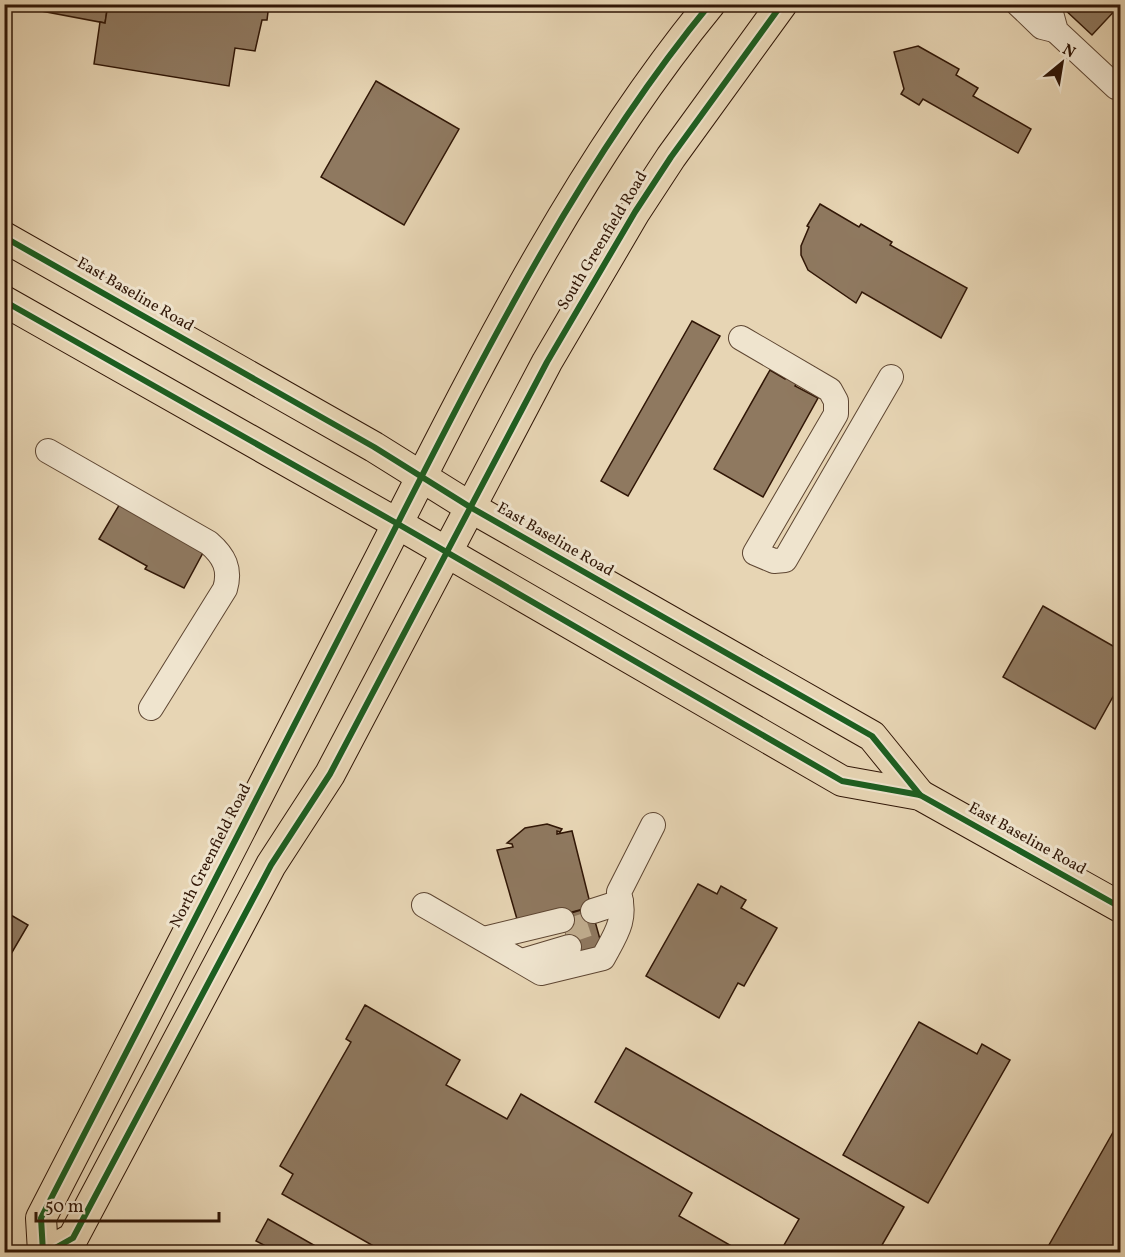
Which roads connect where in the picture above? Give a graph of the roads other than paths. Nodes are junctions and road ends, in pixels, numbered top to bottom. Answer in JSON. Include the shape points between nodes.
{"nodes":[{"id":1,"x":710,"y":4,"type":"edge"},
{"id":2,"x":782,"y":4,"type":"edge"},
{"id":3,"x":1018,"y":4,"type":"edge"},
{"id":4,"x":1041,"y":4,"type":"edge"},
{"id":5,"x":1056,"y":31,"type":"junction"},
{"id":6,"x":1116,"y":87,"type":"dead end"},
{"id":7,"x":4,"y":237,"type":"edge"},
{"id":8,"x":4,"y":300,"type":"edge"},
{"id":9,"x":741,"y":338,"type":"dead end"},
{"id":10,"x":891,"y":377,"type":"dead end"},
{"id":11,"x":48,"y":452,"type":"dead end"},
{"id":12,"x":422,"y":476,"type":"junction"},
{"id":13,"x":470,"y":507,"type":"junction"},
{"id":14,"x":398,"y":524,"type":"junction"},
{"id":15,"x":447,"y":552,"type":"junction"},
{"id":16,"x":151,"y":708,"type":"dead end"},
{"id":17,"x":920,"y":795,"type":"junction"},
{"id":18,"x":653,"y":825,"type":"dead end"},
{"id":19,"x":424,"y":905,"type":"dead end"},
{"id":20,"x":1120,"y":907,"type":"edge"},
{"id":21,"x":197,"y":912,"type":"junction"},
{"id":22,"x":242,"y":920,"type":"junction"},
{"id":23,"x":503,"y":950,"type":"junction"},
{"id":24,"x":105,"y":1094,"type":"junction"},
{"id":25,"x":148,"y":1097,"type":"junction"},
{"id":26,"x":46,"y":1252,"type":"edge"}],
"edges":[{"from":1,"to":12,"type":"main road","via":[[629,112],[574,201]]},
{"from":2,"to":13,"type":"main road","name":"South Greenfield Road","via":[[635,212],[547,362]]},
{"from":3,"to":5,"type":"lane","via":[[1042,27]]},
{"from":4,"to":5,"type":"lane","via":[[1051,13]]},
{"from":5,"to":6,"type":"lane"},
{"from":7,"to":12,"type":"main road","name":"East Baseline Road"},
{"from":8,"to":14,"type":"main road","name":"East Baseline Road"},
{"from":9,"to":10,"type":"lane","via":[[830,390],[837,400],[836,414],[755,553],[774,561],[785,560]]},
{"from":11,"to":16,"type":"lane","via":[[220,552],[229,576],[225,589]]},
{"from":12,"to":13,"type":"main road","name":"East Baseline Road"},
{"from":12,"to":14,"type":"main road","name":"North Greenfield Road"},
{"from":13,"to":15,"type":"main road","name":"North Greenfield Road"},
{"from":13,"to":17,"type":"main road","name":"East Baseline Road","via":[[872,736]]},
{"from":14,"to":15,"type":"main road","name":"East Baseline Road"},
{"from":14,"to":21,"type":"main road","name":"North Greenfield Road"},
{"from":15,"to":17,"type":"main road","name":"East Baseline Road","via":[[842,781]]},
{"from":15,"to":22,"type":"main road","name":"North Greenfield Road","via":[[330,774]]},
{"from":17,"to":20,"type":"main road","name":"East Baseline Road"},
{"from":18,"to":23,"type":"lane","via":[[608,919],[603,958],[542,973]]},
{"from":19,"to":23,"type":"lane"},
{"from":21,"to":22,"type":"main road"},
{"from":21,"to":24,"type":"main road","name":"North Greenfield Road"},
{"from":22,"to":25,"type":"main road","name":"North Greenfield Road"},
{"from":23,"to":23,"type":"lane","via":[[565,933]]},
{"from":24,"to":25,"type":"main road"},
{"from":24,"to":26,"type":"main road","name":"North Greenfield Road","via":[[41,1218]]},
{"from":25,"to":26,"type":"main road","name":"North Greenfield Road","via":[[73,1238]]}]}
